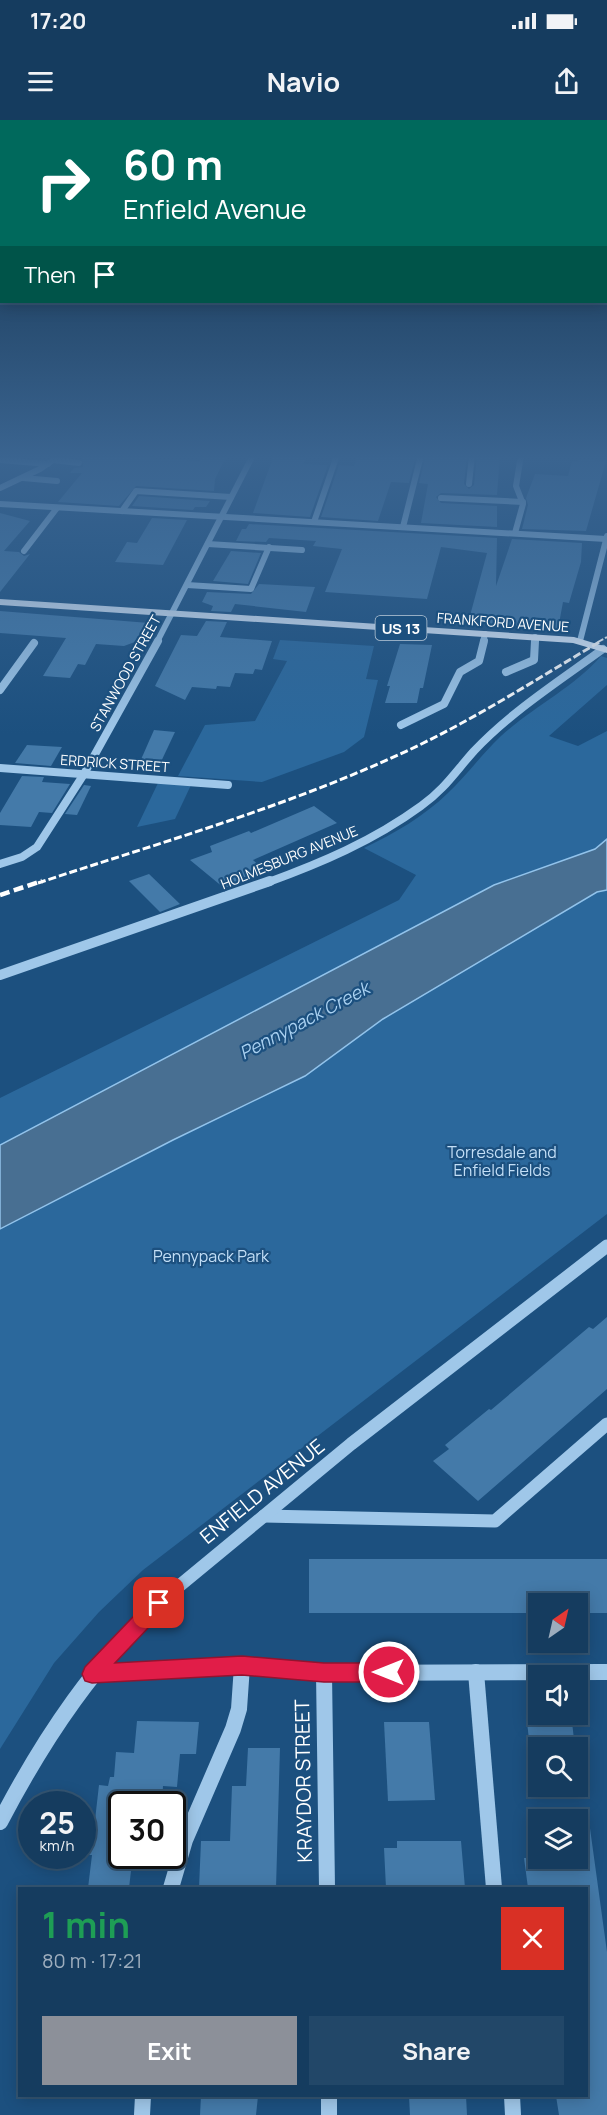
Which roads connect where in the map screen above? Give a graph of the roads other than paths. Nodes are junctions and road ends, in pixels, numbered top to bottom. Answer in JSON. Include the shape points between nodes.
{"nodes":[{"id":1,"x":26,"y":548,"type":"edge"},
{"id":2,"x":205,"y":548,"type":"edge"},
{"id":3,"x":269,"y":548,"type":"edge"},
{"id":4,"x":271,"y":548,"type":"edge"},
{"id":5,"x":604,"y":548,"type":"edge"},
{"id":6,"x":302,"y":550,"type":"dead end"},
{"id":7,"x":24,"y":551,"type":"dead end"},
{"id":8,"x":188,"y":585,"type":"junction"},
{"id":9,"x":0,"y":602,"type":"edge"},
{"id":10,"x":173,"y":614,"type":"junction"},
{"id":11,"x":485,"y":634,"type":"junction"},
{"id":12,"x":535,"y":637,"type":"junction"},
{"id":13,"x":580,"y":641,"type":"junction"},
{"id":14,"x":34,"y":643,"type":"dead end"},
{"id":15,"x":605,"y":649,"type":"edge"},
{"id":16,"x":506,"y":672,"type":"dead end"},
{"id":17,"x":0,"y":690,"type":"edge"},
{"id":18,"x":401,"y":725,"type":"dead end"},
{"id":19,"x":0,"y":768,"type":"edge"},
{"id":20,"x":84,"y":774,"type":"junction"},
{"id":21,"x":228,"y":785,"type":"dead end"},
{"id":22,"x":0,"y":864,"type":"edge"},
{"id":23,"x":0,"y":975,"type":"edge"},
{"id":24,"x":607,"y":1246,"type":"edge"},
{"id":25,"x":607,"y":1424,"type":"edge"},
{"id":26,"x":264,"y":1516,"type":"junction"},
{"id":27,"x":242,"y":1666,"type":"junction"},
{"id":28,"x":607,"y":1671,"type":"edge"},
{"id":29,"x":476,"y":1672,"type":"junction"},
{"id":30,"x":324,"y":1673,"type":"junction"},
{"id":31,"x":92,"y":1674,"type":"junction"},
{"id":32,"x":0,"y":1822,"type":"edge"},
{"id":33,"x":171,"y":1887,"type":"edge"},
{"id":34,"x":327,"y":1887,"type":"edge"},
{"id":35,"x":494,"y":1887,"type":"edge"},
{"id":36,"x":143,"y":2097,"type":"edge"},
{"id":37,"x":329,"y":2097,"type":"edge"},
{"id":38,"x":512,"y":2097,"type":"edge"},
{"id":39,"x":142,"y":2115,"type":"edge"},
{"id":40,"x":329,"y":2115,"type":"edge"},
{"id":41,"x":513,"y":2115,"type":"edge"}],
"edges":[{"from":1,"to":7,"type":"street"},
{"from":2,"to":8,"type":"street","name":"STANWOOD STREET"},
{"from":3,"to":8,"type":"street","via":[[251,589]]},
{"from":4,"to":6,"type":"street"},
{"from":5,"to":13,"type":"street"},
{"from":8,"to":10,"type":"street","name":"STANWOOD STREET"},
{"from":9,"to":10,"type":"main road","name":"FRANKFORD AVENUE","number":"US 13"},
{"from":10,"to":11,"type":"main road","name":"FRANKFORD AVENUE","number":"US 13"},
{"from":10,"to":20,"type":"street","name":"STANWOOD STREET"},
{"from":11,"to":12,"type":"main road","name":"FRANKFORD AVENUE","number":"US 13"},
{"from":11,"to":18,"type":"street","via":[[479,661],[460,672],[444,704]]},
{"from":12,"to":13,"type":"main road","name":"FRANKFORD AVENUE","number":"US 13"},
{"from":12,"to":16,"type":"street","via":[[534,660]]},
{"from":13,"to":15,"type":"main road","name":"FRANKFORD AVENUE","number":"US 13"},
{"from":14,"to":17,"type":"street"},
{"from":15,"to":23,"type":"street","name":"HOLMESBURG AVENUE","via":[[522,707],[474,751],[449,783],[421,806],[360,845],[180,914]]},
{"from":19,"to":20,"type":"street","name":"ERDRICK STREET"},
{"from":20,"to":21,"type":"street","name":"ERDRICK STREET"},
{"from":20,"to":22,"type":"street","name":"STANWOOD STREET","via":[[37,847]]},
{"from":24,"to":26,"type":"street","name":"ENFIELD AVENUE"},
{"from":25,"to":26,"type":"street","via":[[495,1521]]},
{"from":26,"to":31,"type":"street","name":"ENFIELD AVENUE","via":[[146,1615]]},
{"from":27,"to":30,"type":"street"},
{"from":27,"to":31,"type":"street"},
{"from":27,"to":33,"type":"street","via":[[232,1729],[185,1840]]},
{"from":28,"to":29,"type":"street"},
{"from":29,"to":30,"type":"street"},
{"from":29,"to":35,"type":"street"},
{"from":30,"to":34,"type":"street","name":"KRAYDOR STREET"},
{"from":31,"to":32,"type":"street","name":"ENFIELD AVENUE","via":[[51,1731]]},
{"from":36,"to":39,"type":"street"},
{"from":37,"to":40,"type":"street"},
{"from":38,"to":41,"type":"street"}]}
